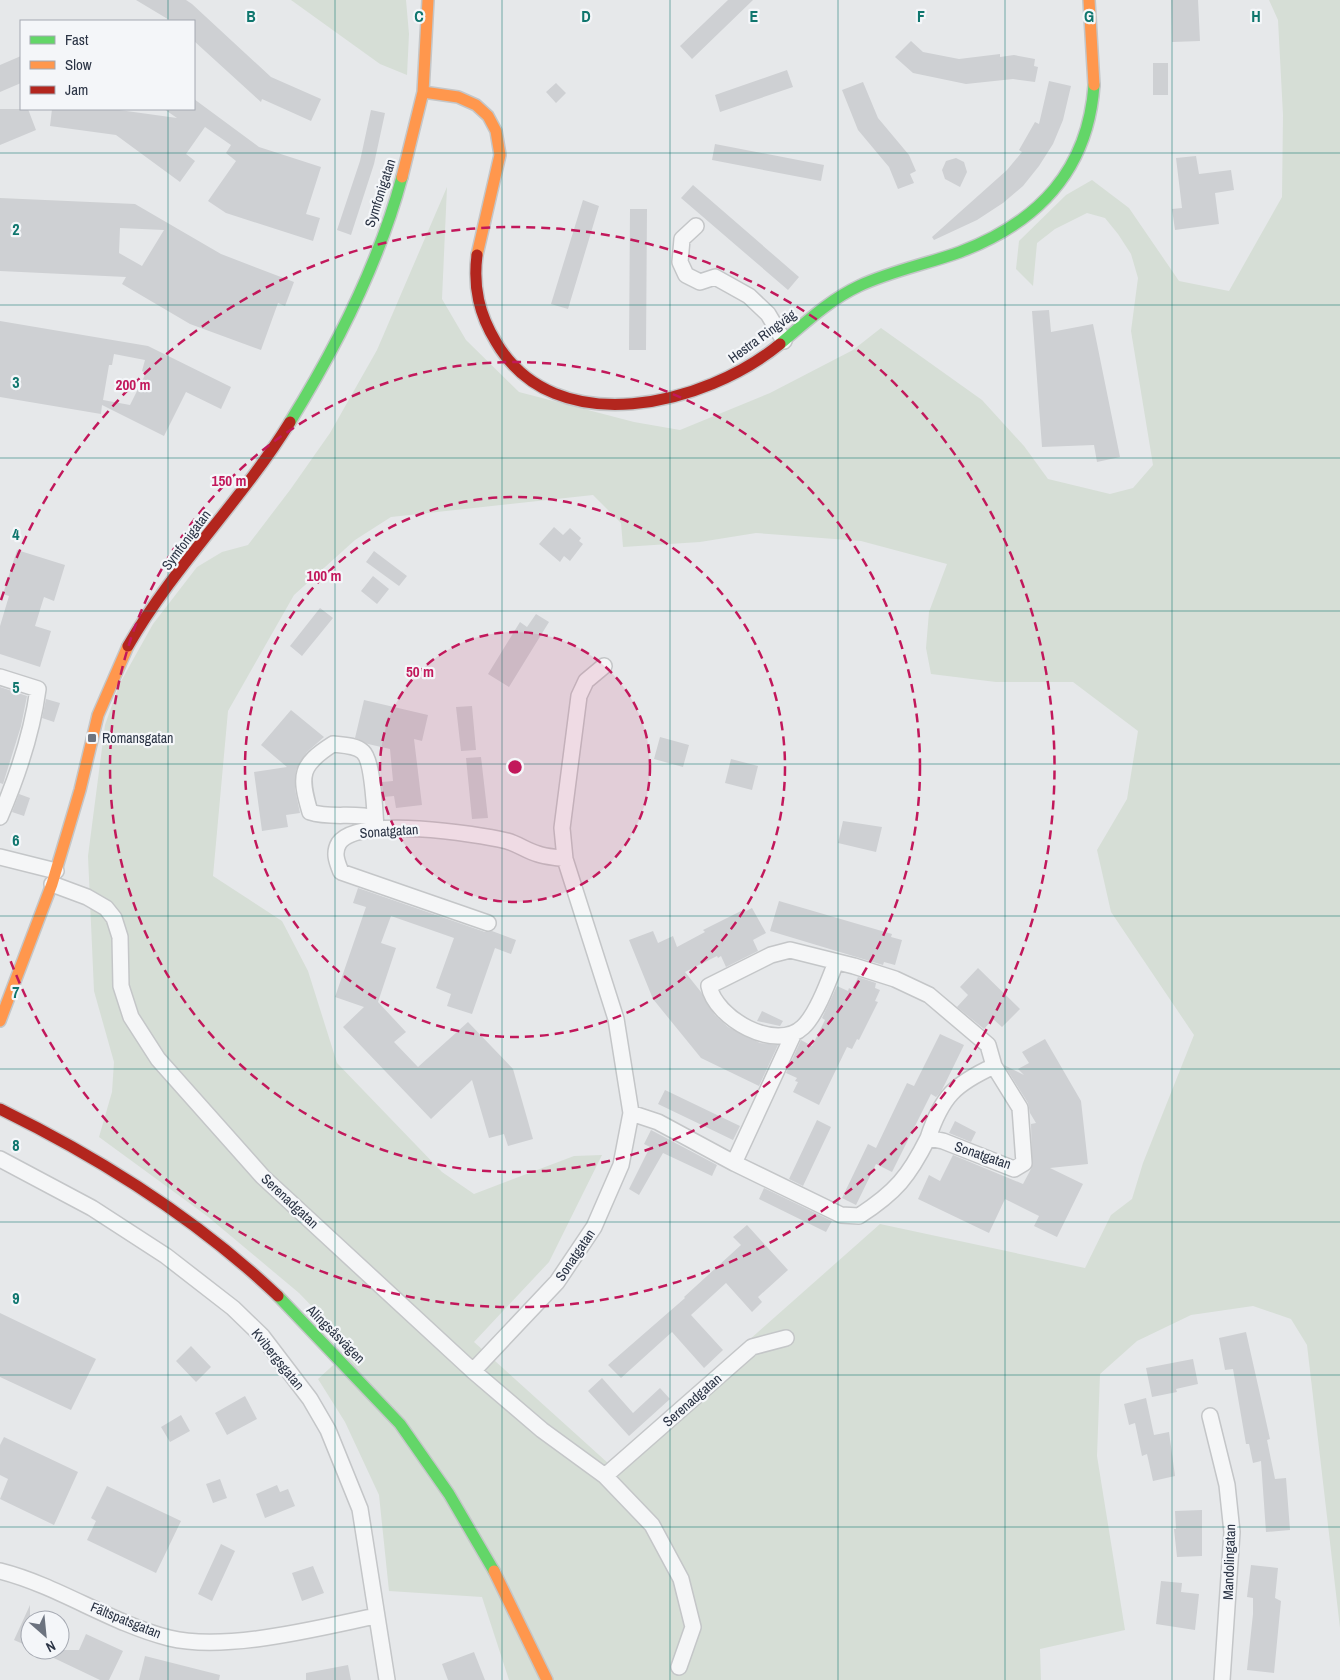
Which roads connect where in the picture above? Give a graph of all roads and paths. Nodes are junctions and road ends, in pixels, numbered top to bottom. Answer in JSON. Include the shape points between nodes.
{"nodes":[{"id":1,"x":428,"y":0,"type":"edge"},
{"id":2,"x":1089,"y":0,"type":"edge"},
{"id":3,"x":423,"y":92,"type":"junction"},
{"id":4,"x":696,"y":226,"type":"dead end"},
{"id":5,"x":784,"y":341,"type":"junction"},
{"id":6,"x":604,"y":666,"type":"dead end"},
{"id":7,"x":0,"y":677,"type":"edge"},
{"id":8,"x":0,"y":817,"type":"edge"},
{"id":9,"x":375,"y":824,"type":"junction"},
{"id":10,"x":0,"y":857,"type":"edge"},
{"id":11,"x":565,"y":859,"type":"junction"},
{"id":12,"x":54,"y":878,"type":"junction"},
{"id":13,"x":488,"y":923,"type":"dead end"},
{"id":14,"x":836,"y":962,"type":"junction"},
{"id":15,"x":0,"y":1021,"type":"edge"},
{"id":16,"x":794,"y":1033,"type":"junction"},
{"id":17,"x":994,"y":1066,"type":"junction"},
{"id":18,"x":0,"y":1110,"type":"edge"},
{"id":19,"x":631,"y":1113,"type":"junction"},
{"id":20,"x":928,"y":1138,"type":"junction"},
{"id":21,"x":0,"y":1158,"type":"edge"},
{"id":22,"x":734,"y":1163,"type":"junction"},
{"id":23,"x":786,"y":1338,"type":"dead end"},
{"id":24,"x":473,"y":1370,"type":"junction"},
{"id":25,"x":1210,"y":1416,"type":"dead end"},
{"id":26,"x":604,"y":1476,"type":"junction"},
{"id":27,"x":0,"y":1571,"type":"edge"},
{"id":28,"x":376,"y":1616,"type":"junction"},
{"id":29,"x":679,"y":1667,"type":"dead end"},
{"id":30,"x":387,"y":1680,"type":"edge"},
{"id":31,"x":547,"y":1680,"type":"edge"},
{"id":32,"x":1222,"y":1680,"type":"edge"}],
"edges":[{"from":1,"to":3,"type":"street","name":"Symfonigatan"},
{"from":2,"to":5,"type":"street","name":"Hestra Ringväg","via":[[1094,84],[1090,119],[1073,163],[1036,208],[999,236],[972,248],[846,292]]},
{"from":3,"to":5,"type":"street","name":"Hestra Ringväg","via":[[472,102],[498,132],[500,155],[476,261],[479,307],[502,354],[541,387],[596,404],[662,401],[734,375]]},
{"from":3,"to":12,"type":"street","name":"Symfonigatan","via":[[395,203],[361,290],[334,346],[284,430],[152,609],[117,670],[98,715]]},
{"from":4,"to":5,"type":"street","via":[[682,239],[680,262],[686,275],[700,282],[715,278],[749,296],[768,314]]},
{"from":6,"to":11,"type":"street","name":"Sonatgatan","via":[[586,682],[579,696],[562,828]]},
{"from":7,"to":8,"type":"street","via":[[38,689],[33,723],[16,779]]},
{"from":9,"to":9,"type":"street","via":[[367,756],[362,750],[333,744],[317,754],[303,773],[310,812],[321,816],[361,814]]},
{"from":9,"to":11,"type":"street","name":"Sonatgatan","via":[[466,832],[509,842],[539,855]]},
{"from":9,"to":13,"type":"street","name":"Sonatgatan","via":[[339,842],[335,856],[341,872]]},
{"from":10,"to":12,"type":"street"},
{"from":11,"to":19,"type":"street","name":"Sonatgatan","via":[[616,1019]]},
{"from":12,"to":15,"type":"street","name":"Symfonigatan"},
{"from":12,"to":24,"type":"street","name":"Serenadgatan","via":[[106,908],[114,918],[120,937],[121,986],[128,1009],[158,1059],[263,1177]]},
{"from":14,"to":16,"type":"street","via":[[813,1012],[803,1027]]},
{"from":14,"to":16,"type":"street","name":"Sonatgatan","via":[[790,950],[771,955],[709,986],[721,1010],[759,1034],[785,1038]]},
{"from":14,"to":17,"type":"street","name":"Sonatgatan","via":[[895,979],[929,995],[988,1045]]},
{"from":16,"to":22,"type":"street"},
{"from":17,"to":20,"type":"street","via":[[948,1095]]},
{"from":17,"to":20,"type":"street","name":"Sonatgatan","via":[[1020,1108],[1024,1163],[1014,1169],[944,1141]]},
{"from":18,"to":31,"type":"street","name":"Alingsåsvägen","via":[[84,1154],[170,1209],[265,1284],[352,1371],[409,1435],[454,1504],[485,1554]]},
{"from":19,"to":22,"type":"street","via":[[658,1122]]},
{"from":19,"to":24,"type":"street","name":"Sonatgatan","via":[[621,1165],[594,1227],[558,1282]]},
{"from":20,"to":22,"type":"street","via":[[913,1169],[894,1190],[860,1216],[841,1215]]},
{"from":21,"to":28,"type":"street","name":"Kvibergsgatan","via":[[92,1208],[166,1256],[233,1308],[262,1336],[310,1399],[344,1466],[360,1509]]},
{"from":23,"to":26,"type":"street","name":"Serenadgatan","via":[[752,1347]]},
{"from":24,"to":26,"type":"street","name":"Serenadgatan","via":[[542,1430]]},
{"from":25,"to":32,"type":"street","name":"Mandolingatan","via":[[1226,1484],[1232,1532]]},
{"from":26,"to":29,"type":"street","name":"Serenadgatan","via":[[652,1525],[681,1579],[693,1627]]},
{"from":27,"to":28,"type":"street","name":"Fältspatsgatan","via":[[23,1577],[170,1638],[227,1642]]},
{"from":28,"to":30,"type":"street","name":"Kvibergsgatan"}]}
